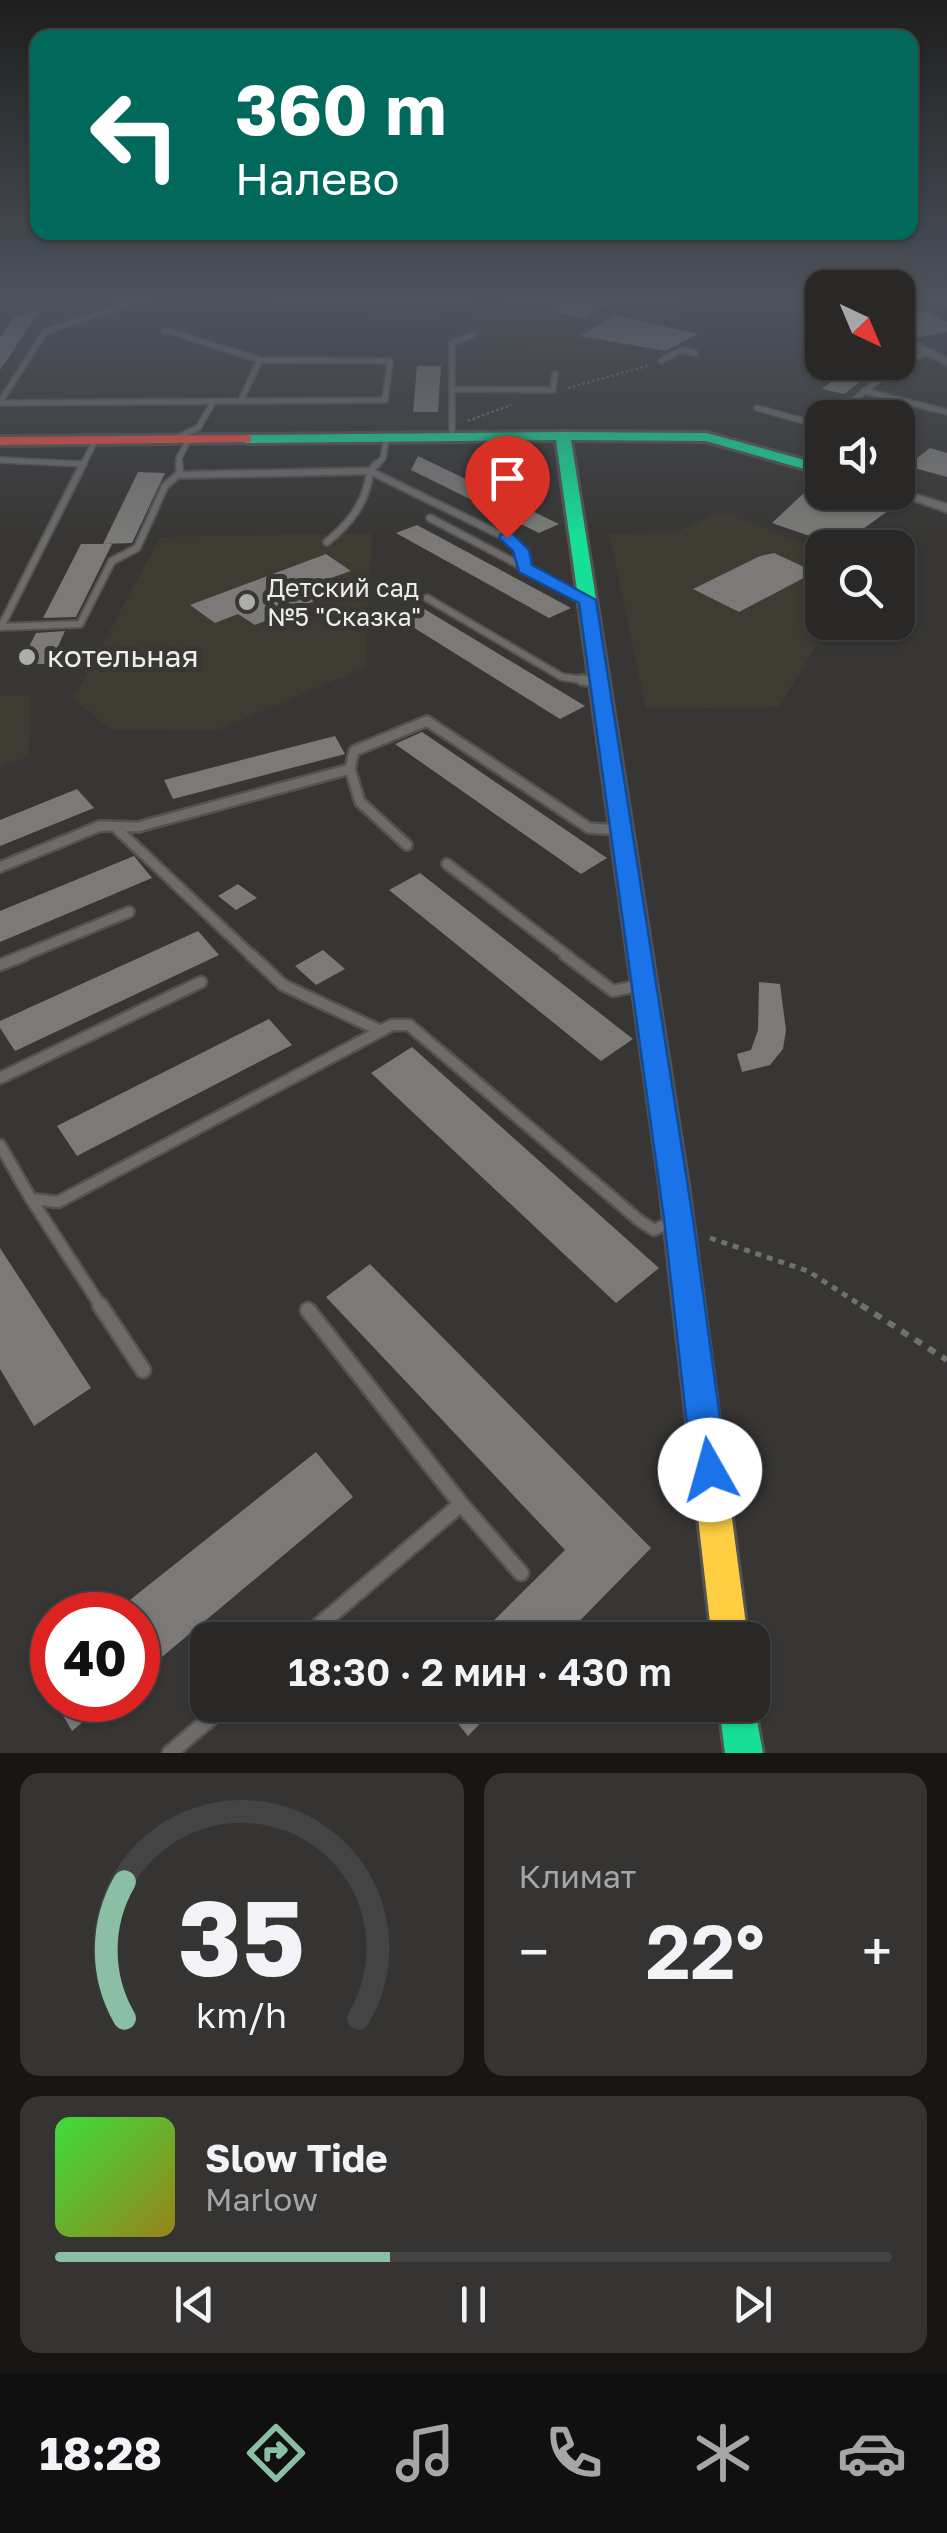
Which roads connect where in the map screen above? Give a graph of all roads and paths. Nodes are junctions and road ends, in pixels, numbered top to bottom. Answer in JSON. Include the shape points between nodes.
{"nodes":[{"id":1,"x":16,"y":378,"type":"edge"},
{"id":2,"x":252,"y":378,"type":"edge"},
{"id":3,"x":388,"y":378,"type":"edge"},
{"id":4,"x":452,"y":378,"type":"edge"},
{"id":5,"x":555,"y":378,"type":"edge"},
{"id":6,"x":881,"y":378,"type":"edge"},
{"id":7,"x":452,"y":389,"type":"junction"},
{"id":8,"x":864,"y":392,"type":"junction"},
{"id":9,"x":241,"y":400,"type":"junction"},
{"id":10,"x":854,"y":400,"type":"edge"},
{"id":11,"x":0,"y":402,"type":"edge"},
{"id":12,"x":212,"y":404,"type":"junction"},
{"id":13,"x":757,"y":408,"type":"dead end"},
{"id":14,"x":947,"y":412,"type":"edge"},
{"id":15,"x":805,"y":421,"type":"edge"},
{"id":16,"x":387,"y":436,"type":"junction"},
{"id":17,"x":452,"y":436,"type":"junction"},
{"id":18,"x":562,"y":436,"type":"junction"},
{"id":19,"x":191,"y":438,"type":"junction"},
{"id":20,"x":94,"y":441,"type":"junction"},
{"id":21,"x":3,"y":450,"type":"edge"},
{"id":22,"x":83,"y":464,"type":"junction"},
{"id":23,"x":805,"y":465,"type":"edge"},
{"id":24,"x":370,"y":471,"type":"junction"},
{"id":25,"x":178,"y":474,"type":"junction"},
{"id":26,"x":915,"y":498,"type":"edge"},
{"id":27,"x":947,"y":508,"type":"edge"},
{"id":28,"x":430,"y":518,"type":"dead end"},
{"id":29,"x":326,"y":542,"type":"dead end"},
{"id":30,"x":524,"y":568,"type":"junction"},
{"id":31,"x":427,"y":598,"type":"dead end"},
{"id":32,"x":587,"y":600,"type":"junction"},
{"id":33,"x":0,"y":627,"type":"edge"},
{"id":34,"x":600,"y":682,"type":"junction"},
{"id":35,"x":350,"y":769,"type":"junction"},
{"id":36,"x":115,"y":826,"type":"junction"},
{"id":37,"x":620,"y":830,"type":"junction"},
{"id":38,"x":406,"y":845,"type":"dead end"},
{"id":39,"x":447,"y":864,"type":"dead end"},
{"id":40,"x":0,"y":868,"type":"edge"},
{"id":41,"x":129,"y":912,"type":"dead end"},
{"id":42,"x":0,"y":965,"type":"edge"},
{"id":43,"x":201,"y":982,"type":"dead end"},
{"id":44,"x":645,"y":985,"type":"junction"},
{"id":45,"x":381,"y":1031,"type":"junction"},
{"id":46,"x":0,"y":1078,"type":"edge"},
{"id":47,"x":0,"y":1146,"type":"edge"},
{"id":48,"x":31,"y":1199,"type":"junction"},
{"id":49,"x":679,"y":1226,"type":"junction"},
{"id":50,"x":308,"y":1310,"type":"dead end"},
{"id":51,"x":947,"y":1360,"type":"edge"},
{"id":52,"x":143,"y":1370,"type":"dead end"},
{"id":53,"x":461,"y":1504,"type":"junction"},
{"id":54,"x":521,"y":1573,"type":"dead end"},
{"id":55,"x":323,"y":1622,"type":"edge"},
{"id":56,"x":728,"y":1622,"type":"edge"},
{"id":57,"x":206,"y":1722,"type":"edge"},
{"id":58,"x":740,"y":1722,"type":"edge"},
{"id":59,"x":170,"y":1753,"type":"edge"},
{"id":60,"x":744,"y":1753,"type":"edge"}],
"edges":[{"from":1,"to":11,"type":"lane"},
{"from":2,"to":9,"type":"lane"},
{"from":3,"to":9,"type":"lane","via":[[385,400]]},
{"from":4,"to":7,"type":"lane"},
{"from":5,"to":7,"type":"lane","via":[[553,390]]},
{"from":6,"to":8,"type":"lane"},
{"from":7,"to":17,"type":"lane"},
{"from":8,"to":10,"type":"lane"},
{"from":8,"to":14,"type":"lane"},
{"from":9,"to":12,"type":"lane"},
{"from":11,"to":12,"type":"lane"},
{"from":12,"to":19,"type":"lane"},
{"from":13,"to":15,"type":"lane"},
{"from":16,"to":17,"type":"street"},
{"from":16,"to":19,"type":"street"},
{"from":16,"to":24,"type":"lane","via":[[383,458]]},
{"from":17,"to":18,"type":"street"},
{"from":18,"to":23,"type":"street","via":[[707,438]]},
{"from":18,"to":32,"type":"street"},
{"from":19,"to":20,"type":"street"},
{"from":19,"to":25,"type":"lane"},
{"from":20,"to":21,"type":"street"},
{"from":20,"to":22,"type":"lane"},
{"from":21,"to":22,"type":"lane"},
{"from":22,"to":33,"type":"lane"},
{"from":24,"to":25,"type":"lane"},
{"from":24,"to":29,"type":"lane","via":[[366,497],[347,526]]},
{"from":24,"to":30,"type":"lane","via":[[507,538],[521,550]]},
{"from":25,"to":33,"type":"lane","via":[[136,548],[112,561],[80,624]]},
{"from":26,"to":27,"type":"street"},
{"from":28,"to":30,"type":"lane"},
{"from":30,"to":32,"type":"lane"},
{"from":31,"to":34,"type":"lane","via":[[562,677]]},
{"from":32,"to":34,"type":"street"},
{"from":34,"to":37,"type":"street"},
{"from":35,"to":36,"type":"lane","via":[[138,827]]},
{"from":35,"to":37,"type":"lane","via":[[354,751],[427,722],[588,828]]},
{"from":35,"to":38,"type":"lane","via":[[360,802]]},
{"from":36,"to":40,"type":"lane","via":[[100,826]]},
{"from":36,"to":45,"type":"lane","via":[[283,986]]},
{"from":37,"to":44,"type":"street"},
{"from":39,"to":44,"type":"lane","via":[[613,992]]},
{"from":41,"to":42,"type":"lane"},
{"from":43,"to":46,"type":"lane"},
{"from":44,"to":49,"type":"street"},
{"from":45,"to":48,"type":"lane","via":[[58,1202]]},
{"from":45,"to":49,"type":"lane","via":[[409,1025],[640,1221],[654,1230]]},
{"from":47,"to":48,"type":"lane"},
{"from":48,"to":52,"type":"lane"},
{"from":49,"to":51,"type":"path","via":[[808,1272]]},
{"from":49,"to":56,"type":"street"},
{"from":50,"to":53,"type":"lane"},
{"from":53,"to":54,"type":"lane"},
{"from":53,"to":55,"type":"lane"},
{"from":57,"to":59,"type":"lane"},
{"from":58,"to":60,"type":"street"}]}
